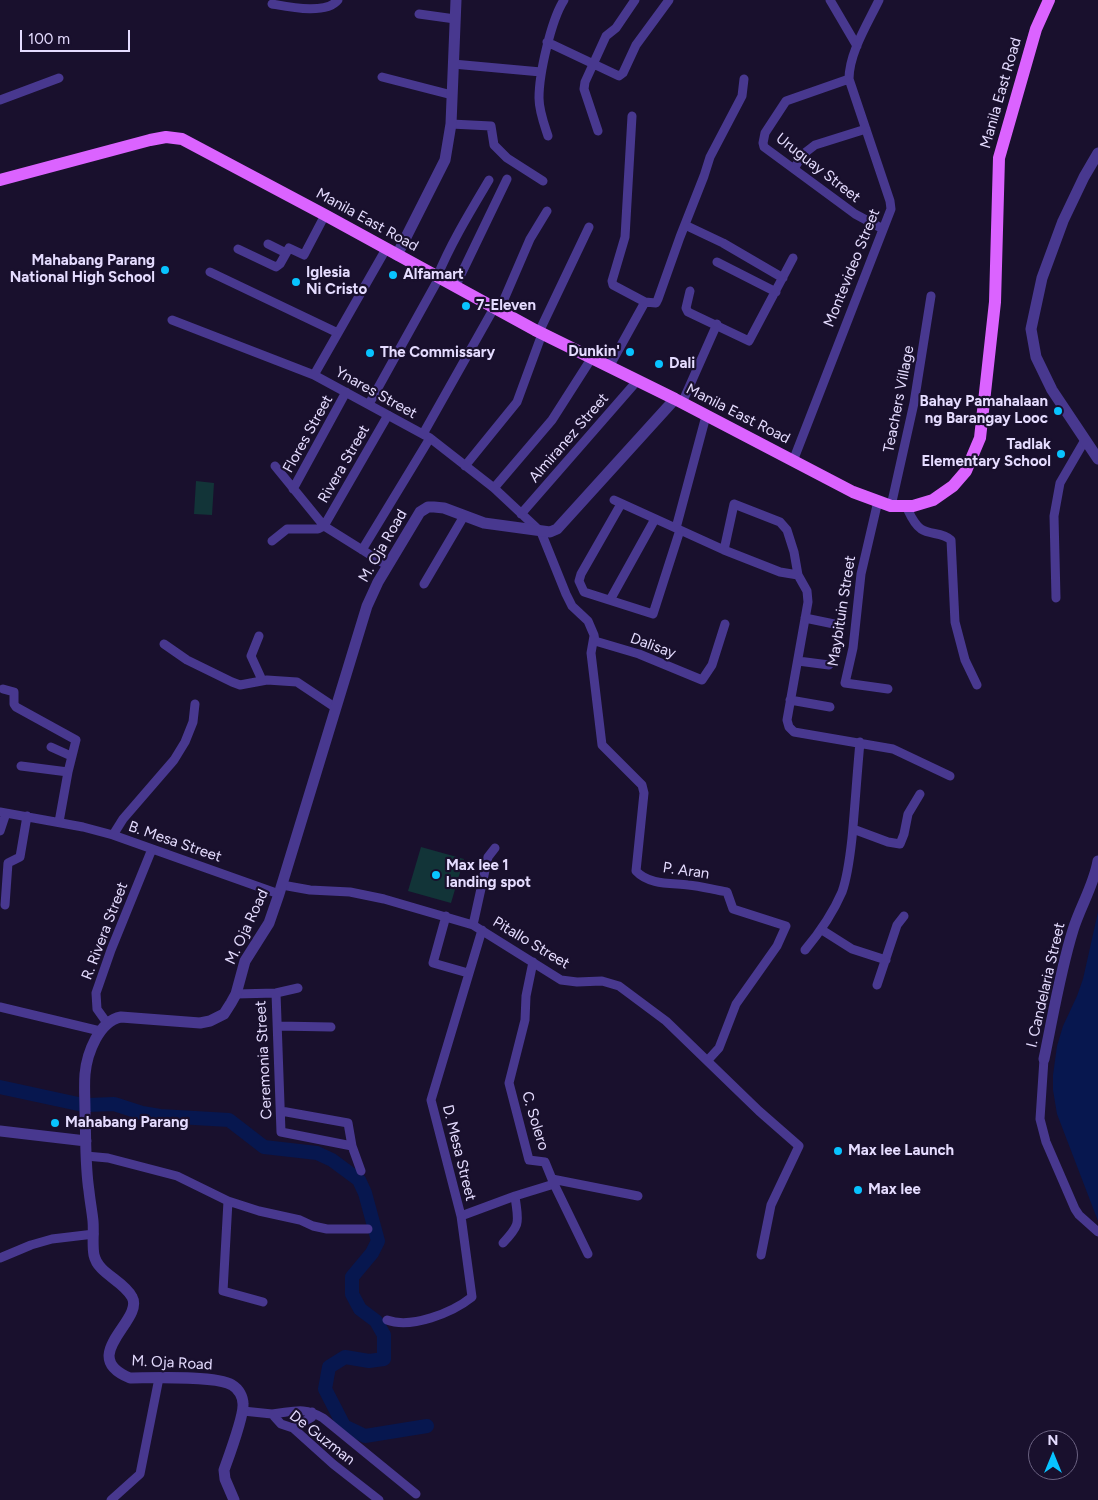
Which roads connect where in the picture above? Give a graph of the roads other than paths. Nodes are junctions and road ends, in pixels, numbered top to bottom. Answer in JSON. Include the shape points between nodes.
{"nodes":[{"id":1,"x":338,"y":0,"type":"edge"},
{"id":2,"x":456,"y":0,"type":"edge"},
{"id":3,"x":564,"y":0,"type":"edge"},
{"id":4,"x":635,"y":0,"type":"edge"},
{"id":5,"x":669,"y":0,"type":"edge"},
{"id":6,"x":830,"y":0,"type":"edge"},
{"id":7,"x":879,"y":0,"type":"edge"},
{"id":8,"x":1049,"y":0,"type":"edge"},
{"id":9,"x":272,"y":4,"type":"dead end"},
{"id":10,"x":419,"y":14,"type":"dead end"},
{"id":11,"x":455,"y":19,"type":"junction"},
{"id":12,"x":547,"y":42,"type":"junction"},
{"id":13,"x":857,"y":46,"type":"junction"},
{"id":14,"x":454,"y":64,"type":"junction"},
{"id":15,"x":593,"y":64,"type":"junction"},
{"id":16,"x":541,"y":72,"type":"junction"},
{"id":17,"x":382,"y":76,"type":"dead end"},
{"id":18,"x":59,"y":78,"type":"dead end"},
{"id":19,"x":744,"y":79,"type":"dead end"},
{"id":20,"x":849,"y":79,"type":"junction"},
{"id":21,"x":452,"y":95,"type":"junction"},
{"id":22,"x":0,"y":100,"type":"edge"},
{"id":23,"x":632,"y":116,"type":"dead end"},
{"id":24,"x":452,"y":124,"type":"junction"},
{"id":25,"x":866,"y":129,"type":"junction"},
{"id":26,"x":598,"y":131,"type":"dead end"},
{"id":27,"x":548,"y":136,"type":"dead end"},
{"id":28,"x":1098,"y":153,"type":"edge"},
{"id":29,"x":794,"y":169,"type":"junction"},
{"id":30,"x":507,"y":179,"type":"dead end"},
{"id":31,"x":0,"y":180,"type":"edge"},
{"id":32,"x":489,"y":180,"type":"dead end"},
{"id":33,"x":543,"y":182,"type":"dead end"},
{"id":34,"x":547,"y":211,"type":"dead end"},
{"id":35,"x":325,"y":215,"type":"junction"},
{"id":36,"x":684,"y":225,"type":"junction"},
{"id":37,"x":589,"y":227,"type":"dead end"},
{"id":38,"x":883,"y":229,"type":"junction"},
{"id":39,"x":268,"y":244,"type":"dead end"},
{"id":40,"x":238,"y":249,"type":"dead end"},
{"id":41,"x":288,"y":251,"type":"junction"},
{"id":42,"x":392,"y":252,"type":"junction"},
{"id":43,"x":793,"y":258,"type":"dead end"},
{"id":44,"x":717,"y":262,"type":"dead end"},
{"id":45,"x":210,"y":272,"type":"dead end"},
{"id":46,"x":438,"y":277,"type":"junction"},
{"id":47,"x":784,"y":278,"type":"junction"},
{"id":48,"x":454,"y":287,"type":"junction"},
{"id":49,"x":690,"y":291,"type":"dead end"},
{"id":50,"x":776,"y":292,"type":"junction"},
{"id":51,"x":931,"y":296,"type":"dead end"},
{"id":52,"x":644,"y":302,"type":"junction"},
{"id":53,"x":496,"y":310,"type":"junction"},
{"id":54,"x":172,"y":320,"type":"dead end"},
{"id":55,"x":717,"y":324,"type":"junction"},
{"id":56,"x":338,"y":333,"type":"junction"},
{"id":57,"x":541,"y":333,"type":"junction"},
{"id":58,"x":591,"y":359,"type":"junction"},
{"id":59,"x":608,"y":367,"type":"junction"},
{"id":60,"x":314,"y":375,"type":"junction"},
{"id":61,"x":637,"y":381,"type":"junction"},
{"id":62,"x":346,"y":392,"type":"junction"},
{"id":63,"x":678,"y":401,"type":"junction"},
{"id":64,"x":369,"y":404,"type":"junction"},
{"id":65,"x":388,"y":415,"type":"junction"},
{"id":66,"x":706,"y":416,"type":"junction"},
{"id":67,"x":426,"y":436,"type":"junction"},
{"id":68,"x":1085,"y":440,"type":"junction"},
{"id":69,"x":1098,"y":459,"type":"edge"},
{"id":70,"x":793,"y":461,"type":"junction"},
{"id":71,"x":275,"y":466,"type":"dead end"},
{"id":72,"x":465,"y":466,"type":"junction"},
{"id":73,"x":494,"y":488,"type":"junction"},
{"id":74,"x":294,"y":489,"type":"junction"},
{"id":75,"x":878,"y":501,"type":"junction"},
{"id":76,"x":891,"y":506,"type":"junction"},
{"id":77,"x":906,"y":506,"type":"junction"},
{"id":78,"x":521,"y":514,"type":"junction"},
{"id":79,"x":464,"y":516,"type":"junction"},
{"id":80,"x":655,"y":519,"type":"junction"},
{"id":81,"x":324,"y":526,"type":"junction"},
{"id":82,"x":678,"y":529,"type":"junction"},
{"id":83,"x":541,"y":532,"type":"junction"},
{"id":84,"x":272,"y":541,"type":"dead end"},
{"id":85,"x":362,"y":550,"type":"junction"},
{"id":86,"x":724,"y":550,"type":"junction"},
{"id":87,"x":388,"y":566,"type":"junction"},
{"id":88,"x":798,"y":575,"type":"junction"},
{"id":89,"x":424,"y":584,"type":"dead end"},
{"id":90,"x":1056,"y":598,"type":"dead end"},
{"id":91,"x":610,"y":600,"type":"junction"},
{"id":92,"x":805,"y":618,"type":"junction"},
{"id":93,"x":725,"y":624,"type":"dead end"},
{"id":94,"x":834,"y":624,"type":"dead end"},
{"id":95,"x":259,"y":636,"type":"dead end"},
{"id":96,"x":595,"y":638,"type":"junction"},
{"id":97,"x":164,"y":644,"type":"dead end"},
{"id":98,"x":798,"y":661,"type":"junction"},
{"id":99,"x":828,"y":664,"type":"dead end"},
{"id":100,"x":262,"y":680,"type":"junction"},
{"id":101,"x":977,"y":685,"type":"dead end"},
{"id":102,"x":3,"y":689,"type":"dead end"},
{"id":103,"x":888,"y":689,"type":"dead end"},
{"id":104,"x":790,"y":700,"type":"junction"},
{"id":105,"x":195,"y":704,"type":"dead end"},
{"id":106,"x":830,"y":707,"type":"dead end"},
{"id":107,"x":336,"y":708,"type":"junction"},
{"id":108,"x":860,"y":742,"type":"junction"},
{"id":109,"x":51,"y":747,"type":"dead end"},
{"id":110,"x":71,"y":756,"type":"junction"},
{"id":111,"x":21,"y":766,"type":"dead end"},
{"id":112,"x":68,"y":772,"type":"junction"},
{"id":113,"x":950,"y":776,"type":"dead end"},
{"id":114,"x":920,"y":794,"type":"dead end"},
{"id":115,"x":3,"y":812,"type":"edge"},
{"id":116,"x":27,"y":816,"type":"junction"},
{"id":117,"x":59,"y":822,"type":"junction"},
{"id":118,"x":853,"y":829,"type":"junction"},
{"id":119,"x":0,"y":831,"type":"edge"},
{"id":120,"x":113,"y":835,"type":"junction"},
{"id":121,"x":495,"y":848,"type":"dead end"},
{"id":122,"x":152,"y":849,"type":"junction"},
{"id":123,"x":1098,"y":861,"type":"edge"},
{"id":124,"x":281,"y":890,"type":"junction"},
{"id":125,"x":5,"y":905,"type":"dead end"},
{"id":126,"x":446,"y":916,"type":"junction"},
{"id":127,"x":904,"y":916,"type":"dead end"},
{"id":128,"x":473,"y":925,"type":"junction"},
{"id":129,"x":482,"y":930,"type":"junction"},
{"id":130,"x":822,"y":930,"type":"junction"},
{"id":131,"x":805,"y":950,"type":"dead end"},
{"id":132,"x":886,"y":960,"type":"junction"},
{"id":133,"x":533,"y":962,"type":"junction"},
{"id":134,"x":468,"y":973,"type":"junction"},
{"id":135,"x":877,"y":984,"type":"dead end"},
{"id":136,"x":298,"y":988,"type":"dead end"},
{"id":137,"x":276,"y":993,"type":"junction"},
{"id":138,"x":236,"y":994,"type":"junction"},
{"id":139,"x":0,"y":1007,"type":"edge"},
{"id":140,"x":278,"y":1026,"type":"junction"},
{"id":141,"x":104,"y":1027,"type":"junction"},
{"id":142,"x":331,"y":1027,"type":"dead end"},
{"id":143,"x":1044,"y":1059,"type":"joint"},
{"id":144,"x":708,"y":1060,"type":"junction"},
{"id":145,"x":281,"y":1111,"type":"junction"},
{"id":146,"x":0,"y":1131,"type":"edge"},
{"id":147,"x":86,"y":1141,"type":"junction"},
{"id":148,"x":352,"y":1146,"type":"junction"},
{"id":149,"x":86,"y":1156,"type":"junction"},
{"id":150,"x":361,"y":1171,"type":"dead end"},
{"id":151,"x":553,"y":1182,"type":"junction"},
{"id":152,"x":515,"y":1196,"type":"junction"},
{"id":153,"x":638,"y":1196,"type":"dead end"},
{"id":154,"x":228,"y":1201,"type":"junction"},
{"id":155,"x":461,"y":1216,"type":"junction"},
{"id":156,"x":368,"y":1229,"type":"dead end"},
{"id":157,"x":1098,"y":1232,"type":"edge"},
{"id":158,"x":94,"y":1234,"type":"junction"},
{"id":159,"x":503,"y":1243,"type":"dead end"},
{"id":160,"x":588,"y":1254,"type":"dead end"},
{"id":161,"x":761,"y":1255,"type":"dead end"},
{"id":162,"x":0,"y":1258,"type":"edge"},
{"id":163,"x":263,"y":1302,"type":"dead end"},
{"id":164,"x":387,"y":1320,"type":"dead end"},
{"id":165,"x":159,"y":1378,"type":"junction"},
{"id":166,"x":243,"y":1411,"type":"junction"},
{"id":167,"x":312,"y":1412,"type":"junction"},
{"id":168,"x":272,"y":1414,"type":"junction"},
{"id":169,"x":292,"y":1428,"type":"junction"},
{"id":170,"x":416,"y":1494,"type":"dead end"},
{"id":171,"x":111,"y":1500,"type":"edge"},
{"id":172,"x":234,"y":1500,"type":"edge"},
{"id":173,"x":379,"y":1500,"type":"edge"}],
"edges":[{"from":1,"to":9,"type":"street","via":[[330,6],[315,8]]},
{"from":2,"to":11,"type":"street"},
{"from":3,"to":12,"type":"street"},
{"from":4,"to":15,"type":"street","via":[[616,28],[606,36]]},
{"from":5,"to":15,"type":"street","via":[[636,45],[623,73],[619,76]]},
{"from":6,"to":13,"type":"street"},
{"from":7,"to":13,"type":"street"},
{"from":8,"to":77,"type":"main road","name":"Manila East Road","via":[[1036,29],[999,158],[995,302],[980,438],[966,471],[953,486],[933,500]]},
{"from":10,"to":11,"type":"street"},
{"from":11,"to":14,"type":"street"},
{"from":12,"to":15,"type":"street"},
{"from":12,"to":16,"type":"street"},
{"from":13,"to":20,"type":"street"},
{"from":14,"to":16,"type":"street"},
{"from":14,"to":21,"type":"street"},
{"from":15,"to":26,"type":"street","via":[[584,89]]},
{"from":16,"to":27,"type":"street","via":[[539,99]]},
{"from":17,"to":21,"type":"street"},
{"from":18,"to":22,"type":"street"},
{"from":19,"to":36,"type":"street","via":[[742,96],[710,157]]},
{"from":20,"to":25,"type":"street","name":"Montevideo Street"},
{"from":20,"to":29,"type":"street","name":"Uruguay Street","via":[[786,101],[765,133],[764,147]]},
{"from":21,"to":24,"type":"street"},
{"from":23,"to":52,"type":"street","via":[[624,237],[612,281],[613,285]]},
{"from":24,"to":33,"type":"street","via":[[491,126],[494,145],[507,158]]},
{"from":24,"to":42,"type":"street","via":[[445,160]]},
{"from":25,"to":29,"type":"street","via":[[816,145],[802,155]]},
{"from":25,"to":38,"type":"street","name":"Montevideo Street","via":[[890,202],[891,209]]},
{"from":28,"to":68,"type":"street","via":[[1063,221],[1042,278],[1031,329],[1036,357],[1052,390]]},
{"from":29,"to":38,"type":"street","name":"Uruguay Street","via":[[854,214]]},
{"from":30,"to":48,"type":"street"},
{"from":31,"to":35,"type":"main road","name":"Manila East Road","via":[[166,137],[182,139]]},
{"from":32,"to":46,"type":"street","via":[[460,228]]},
{"from":34,"to":53,"type":"street"},
{"from":35,"to":41,"type":"street","via":[[304,255]]},
{"from":35,"to":42,"type":"main road","name":"Manila East Road"},
{"from":36,"to":47,"type":"street"},
{"from":36,"to":52,"type":"street","via":[[656,303]]},
{"from":37,"to":57,"type":"street"},
{"from":38,"to":70,"type":"street","name":"Montevideo Street"},
{"from":39,"to":41,"type":"street"},
{"from":40,"to":41,"type":"street","via":[[276,267]]},
{"from":42,"to":46,"type":"main road","name":"Manila East Road"},
{"from":42,"to":56,"type":"street"},
{"from":43,"to":47,"type":"street"},
{"from":44,"to":50,"type":"street"},
{"from":45,"to":56,"type":"street"},
{"from":46,"to":48,"type":"main road","name":"Manila East Road"},
{"from":46,"to":64,"type":"street"},
{"from":47,"to":50,"type":"street"},
{"from":48,"to":53,"type":"main road","name":"Manila East Road"},
{"from":49,"to":55,"type":"street","via":[[688,312]]},
{"from":50,"to":55,"type":"street","via":[[749,341]]},
{"from":51,"to":76,"type":"street","name":"Teachers Village","via":[[914,403]]},
{"from":52,"to":59,"type":"street"},
{"from":53,"to":57,"type":"main road","name":"Manila East Road"},
{"from":53,"to":67,"type":"street"},
{"from":54,"to":60,"type":"street","name":"Ynares Street"},
{"from":55,"to":63,"type":"street"},
{"from":56,"to":60,"type":"street"},
{"from":57,"to":58,"type":"main road","name":"Manila East Road"},
{"from":57,"to":72,"type":"street","via":[[517,402]]},
{"from":58,"to":59,"type":"main road","name":"Manila East Road"},
{"from":58,"to":73,"type":"street","via":[[552,420]]},
{"from":59,"to":61,"type":"main road","name":"Manila East Road"},
{"from":60,"to":62,"type":"street","name":"Ynares Street"},
{"from":61,"to":63,"type":"main road","name":"Manila East Road"},
{"from":61,"to":78,"type":"street","name":"Almiranez Street"},
{"from":62,"to":64,"type":"street","name":"Ynares Street"},
{"from":62,"to":74,"type":"street","name":"Flores Street"},
{"from":63,"to":66,"type":"main road","name":"Manila East Road"},
{"from":63,"to":83,"type":"street","via":[[557,529]]},
{"from":64,"to":65,"type":"street","name":"Ynares Street"},
{"from":65,"to":67,"type":"street","name":"Ynares Street"},
{"from":65,"to":81,"type":"street","name":"Rivera Street"},
{"from":66,"to":70,"type":"main road","name":"Manila East Road"},
{"from":66,"to":82,"type":"street"},
{"from":67,"to":72,"type":"street","name":"Ynares Street"},
{"from":67,"to":85,"type":"street"},
{"from":68,"to":69,"type":"street"},
{"from":68,"to":90,"type":"street","via":[[1060,483],[1054,516]]},
{"from":70,"to":75,"type":"main road","name":"Manila East Road","via":[[853,492]]},
{"from":71,"to":74,"type":"street"},
{"from":72,"to":73,"type":"street","name":"Ynares Street"},
{"from":73,"to":78,"type":"street","name":"Ynares Street"},
{"from":74,"to":81,"type":"street"},
{"from":75,"to":76,"type":"main road","name":"Manila East Road"},
{"from":75,"to":103,"type":"street","name":"Maybituin Street","via":[[863,567],[853,648],[844,682]]},
{"from":76,"to":77,"type":"main road","name":"Manila East Road"},
{"from":77,"to":101,"type":"street","via":[[922,530],[951,540],[955,622],[965,660]]},
{"from":78,"to":83,"type":"street","name":"Ynares Street"},
{"from":79,"to":83,"type":"street","name":"M. Oja Road","via":[[484,523]]},
{"from":79,"to":87,"type":"street","name":"M. Oja Road","via":[[444,508],[428,507],[417,516]]},
{"from":79,"to":89,"type":"street"},
{"from":80,"to":82,"type":"street"},
{"from":80,"to":91,"type":"street"},
{"from":80,"to":91,"type":"street","via":[[617,502],[579,581],[584,592]]},
{"from":81,"to":84,"type":"street","via":[[318,529],[287,529]]},
{"from":81,"to":85,"type":"street"},
{"from":82,"to":86,"type":"street"},
{"from":82,"to":91,"type":"street","via":[[653,614]]},
{"from":83,"to":96,"type":"street","via":[[566,594],[576,611],[588,621]]},
{"from":85,"to":87,"type":"street"},
{"from":86,"to":88,"type":"street","via":[[780,572]]},
{"from":86,"to":88,"type":"street","via":[[734,504],[780,522],[794,552]]},
{"from":87,"to":107,"type":"street","name":"M. Oja Road","via":[[367,606]]},
{"from":88,"to":92,"type":"street","via":[[807,591]]},
{"from":92,"to":94,"type":"street"},
{"from":92,"to":98,"type":"street"},
{"from":93,"to":96,"type":"street","name":"Dalisay","via":[[712,665],[702,680]]},
{"from":95,"to":100,"type":"street","via":[[251,656]]},
{"from":96,"to":144,"type":"street","name":"P. Aran","via":[[591,653],[602,745],[642,785],[644,793],[636,871],[660,883],[727,892],[733,909],[786,926],[777,946],[736,1004],[719,1048]]},
{"from":97,"to":100,"type":"street","via":[[187,660],[232,682],[246,685]]},
{"from":98,"to":99,"type":"street"},
{"from":98,"to":104,"type":"street"},
{"from":100,"to":107,"type":"street","via":[[297,682]]},
{"from":102,"to":110,"type":"street","via":[[14,692],[16,707],[74,738]]},
{"from":104,"to":106,"type":"street"},
{"from":104,"to":108,"type":"street","via":[[787,720],[788,727],[794,732]]},
{"from":105,"to":120,"type":"street","via":[[193,722],[174,760]]},
{"from":107,"to":124,"type":"street","name":"M. Oja Road"},
{"from":108,"to":113,"type":"street","via":[[893,749]]},
{"from":108,"to":118,"type":"street"},
{"from":109,"to":110,"type":"street"},
{"from":110,"to":112,"type":"street"},
{"from":111,"to":112,"type":"street"},
{"from":112,"to":117,"type":"street"},
{"from":114,"to":118,"type":"street","via":[[908,814],[900,844]]},
{"from":115,"to":116,"type":"street","name":"B. Mesa Street"},
{"from":115,"to":119,"type":"street"},
{"from":116,"to":117,"type":"street","name":"B. Mesa Street"},
{"from":116,"to":125,"type":"street","via":[[20,857],[8,863]]},
{"from":117,"to":120,"type":"street","name":"B. Mesa Street"},
{"from":118,"to":130,"type":"street","via":[[843,890]]},
{"from":120,"to":122,"type":"street","name":"B. Mesa Street"},
{"from":121,"to":128,"type":"street","via":[[488,857]]},
{"from":122,"to":124,"type":"street","name":"B. Mesa Street"},
{"from":122,"to":141,"type":"street","name":"R. Rivera Street","via":[[96,993]]},
{"from":123,"to":143,"type":"street","name":"I. Candelaria Street","via":[[1068,948]]},
{"from":124,"to":126,"type":"street","name":"Pitallo Street","via":[[350,892]]},
{"from":124,"to":138,"type":"street","name":"M. Oja Road","via":[[269,923],[245,961]]},
{"from":126,"to":128,"type":"street","name":"Pitallo Street"},
{"from":126,"to":134,"type":"street","via":[[433,963]]},
{"from":127,"to":132,"type":"street","via":[[897,925]]},
{"from":128,"to":129,"type":"street","name":"Pitallo Street"},
{"from":129,"to":133,"type":"street","name":"Pitallo Street"},
{"from":129,"to":134,"type":"street","name":"D. Mesa Street"},
{"from":130,"to":131,"type":"street"},
{"from":130,"to":132,"type":"street","via":[[852,949]]},
{"from":132,"to":135,"type":"street"},
{"from":133,"to":144,"type":"street","name":"Pitallo Street","via":[[561,980],[602,981],[619,986],[666,1021]]},
{"from":133,"to":151,"type":"street","name":"C. Solero","via":[[525,1020],[509,1083],[529,1160],[545,1162]]},
{"from":134,"to":155,"type":"street","name":"D. Mesa Street","via":[[431,1100]]},
{"from":136,"to":137,"type":"street"},
{"from":137,"to":138,"type":"street","name":"Ceremonia Street"},
{"from":137,"to":140,"type":"street","name":"Ceremonia Street"},
{"from":138,"to":141,"type":"street","name":"M. Oja Road","via":[[224,1014],[210,1021],[189,1023],[122,1017],[112,1019]]},
{"from":139,"to":141,"type":"street"},
{"from":140,"to":142,"type":"street"},
{"from":140,"to":145,"type":"street","name":"Ceremonia Street"},
{"from":141,"to":147,"type":"street","name":"M. Oja Road","via":[[93,1046],[85,1073]]},
{"from":143,"to":157,"type":"street","via":[[1040,1118],[1046,1142],[1079,1216]]},
{"from":144,"to":161,"type":"street","name":"Pitallo Street","via":[[799,1146],[771,1205]]},
{"from":145,"to":148,"type":"street","via":[[348,1123]]},
{"from":145,"to":148,"type":"street","name":"Ceremonia Street","via":[[281,1132]]},
{"from":146,"to":147,"type":"street"},
{"from":147,"to":149,"type":"street","name":"M. Oja Road"},
{"from":148,"to":150,"type":"street"},
{"from":149,"to":154,"type":"street","via":[[108,1158],[177,1176]]},
{"from":149,"to":158,"type":"street","name":"M. Oja Road"},
{"from":151,"to":152,"type":"street"},
{"from":151,"to":153,"type":"street"},
{"from":151,"to":160,"type":"street"},
{"from":152,"to":155,"type":"street"},
{"from":152,"to":159,"type":"street","via":[[518,1223],[516,1230]]},
{"from":154,"to":156,"type":"street","via":[[326,1229]]},
{"from":154,"to":163,"type":"street","via":[[223,1291]]},
{"from":155,"to":164,"type":"street","name":"D. Mesa Street","via":[[472,1297],[464,1304],[419,1322]]},
{"from":158,"to":162,"type":"street","via":[[52,1239]]},
{"from":158,"to":165,"type":"street","name":"M. Oja Road","via":[[94,1255],[98,1264],[133,1298],[131,1312],[110,1348],[108,1358],[122,1375]]},
{"from":165,"to":166,"type":"street","name":"M. Oja Road","via":[[207,1379],[232,1385],[242,1396]]},
{"from":165,"to":171,"type":"street","via":[[140,1474]]},
{"from":166,"to":168,"type":"street","name":"De Guzman"},
{"from":166,"to":172,"type":"street","via":[[224,1470]]},
{"from":167,"to":168,"type":"street","via":[[298,1410]]},
{"from":167,"to":169,"type":"street","via":[[312,1417]]},
{"from":167,"to":170,"type":"street"},
{"from":168,"to":169,"type":"street","name":"De Guzman","via":[[281,1424]]},
{"from":169,"to":173,"type":"street","name":"De Guzman"}]}
